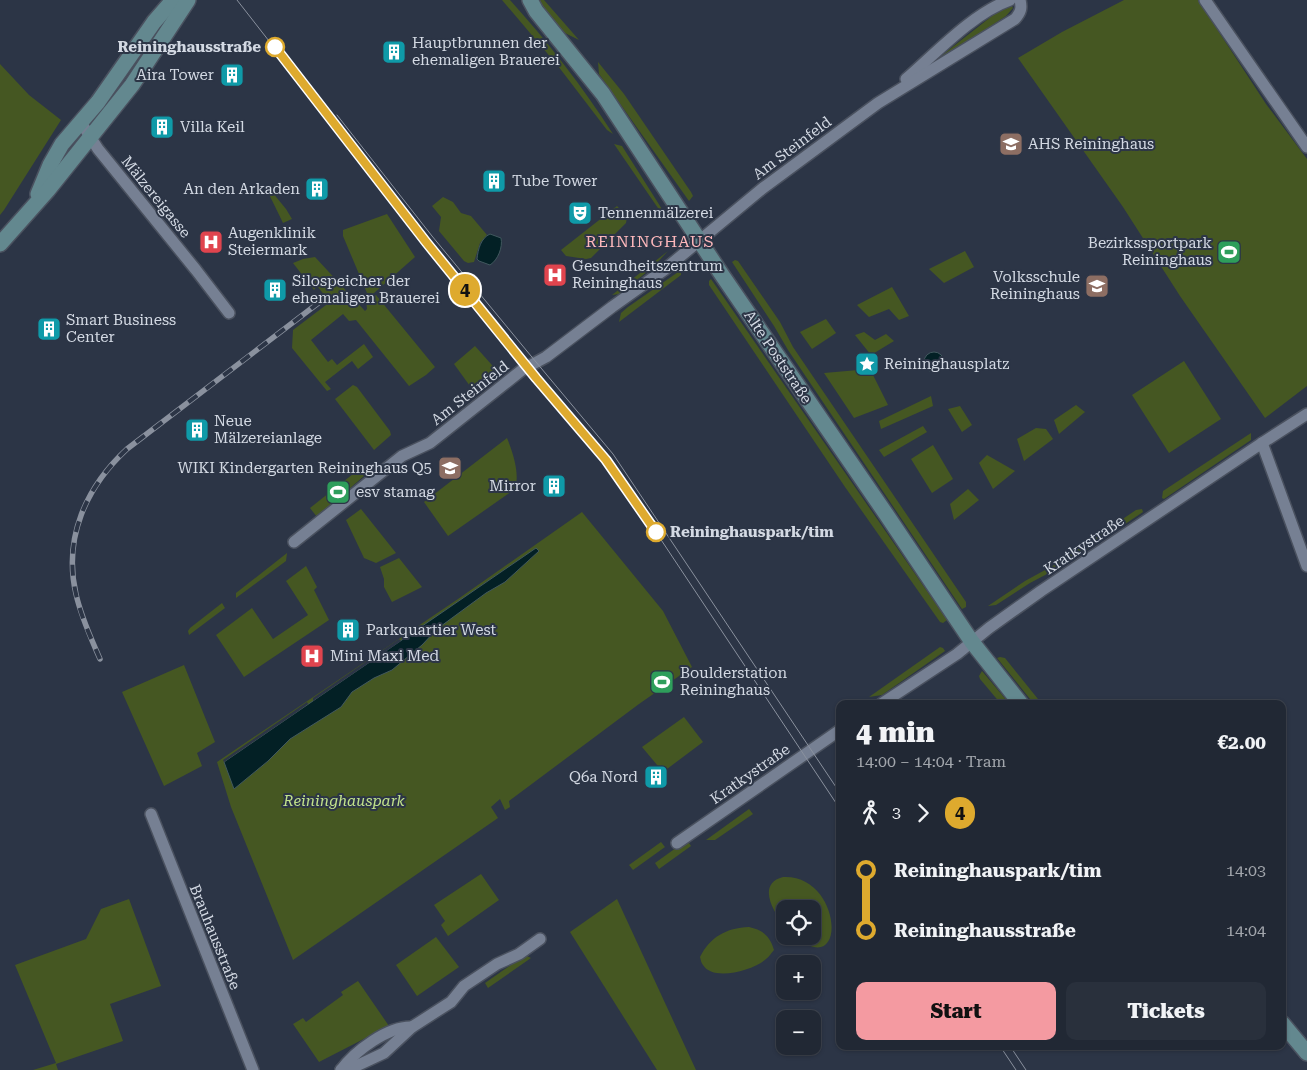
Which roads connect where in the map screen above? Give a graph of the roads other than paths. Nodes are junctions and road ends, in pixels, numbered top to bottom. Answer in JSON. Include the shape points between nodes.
{"nodes":[{"id":1,"x":173,"y":0,"type":"edge"},
{"id":2,"x":188,"y":0,"type":"edge"},
{"id":3,"x":519,"y":0,"type":"edge"},
{"id":4,"x":1010,"y":0,"type":"edge"},
{"id":5,"x":1020,"y":0,"type":"edge"},
{"id":6,"x":1205,"y":0,"type":"edge"},
{"id":7,"x":533,"y":6,"type":"edge"},
{"id":8,"x":878,"y":103,"type":"junction"},
{"id":9,"x":80,"y":121,"type":"junction"},
{"id":10,"x":90,"y":137,"type":"junction"},
{"id":11,"x":1307,"y":147,"type":"edge"},
{"id":12,"x":33,"y":207,"type":"junction"},
{"id":13,"x":700,"y":240,"type":"junction"},
{"id":14,"x":0,"y":244,"type":"edge"},
{"id":15,"x":229,"y":314,"type":"dead end"},
{"id":16,"x":1307,"y":414,"type":"edge"},
{"id":17,"x":1262,"y":442,"type":"junction"},
{"id":18,"x":294,"y":542,"type":"dead end"},
{"id":19,"x":1307,"y":566,"type":"edge"},
{"id":20,"x":972,"y":642,"type":"junction"},
{"id":21,"x":887,"y":700,"type":"edge"},
{"id":22,"x":1018,"y":700,"type":"edge"},
{"id":23,"x":836,"y":733,"type":"edge"},
{"id":24,"x":151,"y":814,"type":"dead end"},
{"id":25,"x":677,"y":843,"type":"dead end"},
{"id":26,"x":540,"y":939,"type":"dead end"},
{"id":27,"x":1286,"y":1028,"type":"edge"},
{"id":28,"x":1307,"y":1053,"type":"edge"},
{"id":29,"x":253,"y":1070,"type":"edge"},
{"id":30,"x":341,"y":1070,"type":"edge"}],
"edges":[{"from":1,"to":9,"type":"main road","via":[[98,102]]},
{"from":2,"to":10,"type":"main road","via":[[132,85]]},
{"from":3,"to":7,"type":"main road","name":"Alte Poststraße"},
{"from":4,"to":8,"type":"street","name":"Am Steinfeld","via":[[990,9],[968,26]]},
{"from":5,"to":8,"type":"street","name":"Am Steinfeld","via":[[1022,8],[1015,18]]},
{"from":6,"to":11,"type":"street"},
{"from":7,"to":13,"type":"main road","name":"Alte Poststraße","via":[[603,94]]},
{"from":8,"to":13,"type":"street","name":"Am Steinfeld","via":[[763,188]]},
{"from":9,"to":10,"type":"street","name":"Mälzereigasse"},
{"from":9,"to":12,"type":"main road","via":[[50,164]]},
{"from":10,"to":12,"type":"main road"},
{"from":10,"to":15,"type":"street","name":"Mälzereigasse"},
{"from":12,"to":14,"type":"main road"},
{"from":13,"to":18,"type":"street","name":"Am Steinfeld","via":[[546,357],[522,370],[430,443],[402,456]]},
{"from":13,"to":20,"type":"main road","name":"Alte Poststraße"},
{"from":16,"to":17,"type":"street","name":"Kratkystraße"},
{"from":17,"to":19,"type":"street"},
{"from":17,"to":20,"type":"street","name":"Kratkystraße","via":[[1041,591]]},
{"from":20,"to":21,"type":"street","name":"Kratkystraße"},
{"from":20,"to":22,"type":"main road","name":"Alte Poststraße"},
{"from":23,"to":25,"type":"street","name":"Kratkystraße"},
{"from":24,"to":29,"type":"street","name":"Brauhausstraße"},
{"from":26,"to":30,"type":"street","via":[[464,986],[451,1002],[412,1027],[406,1026],[382,1036],[356,1052]]},
{"from":27,"to":28,"type":"main road"}]}
